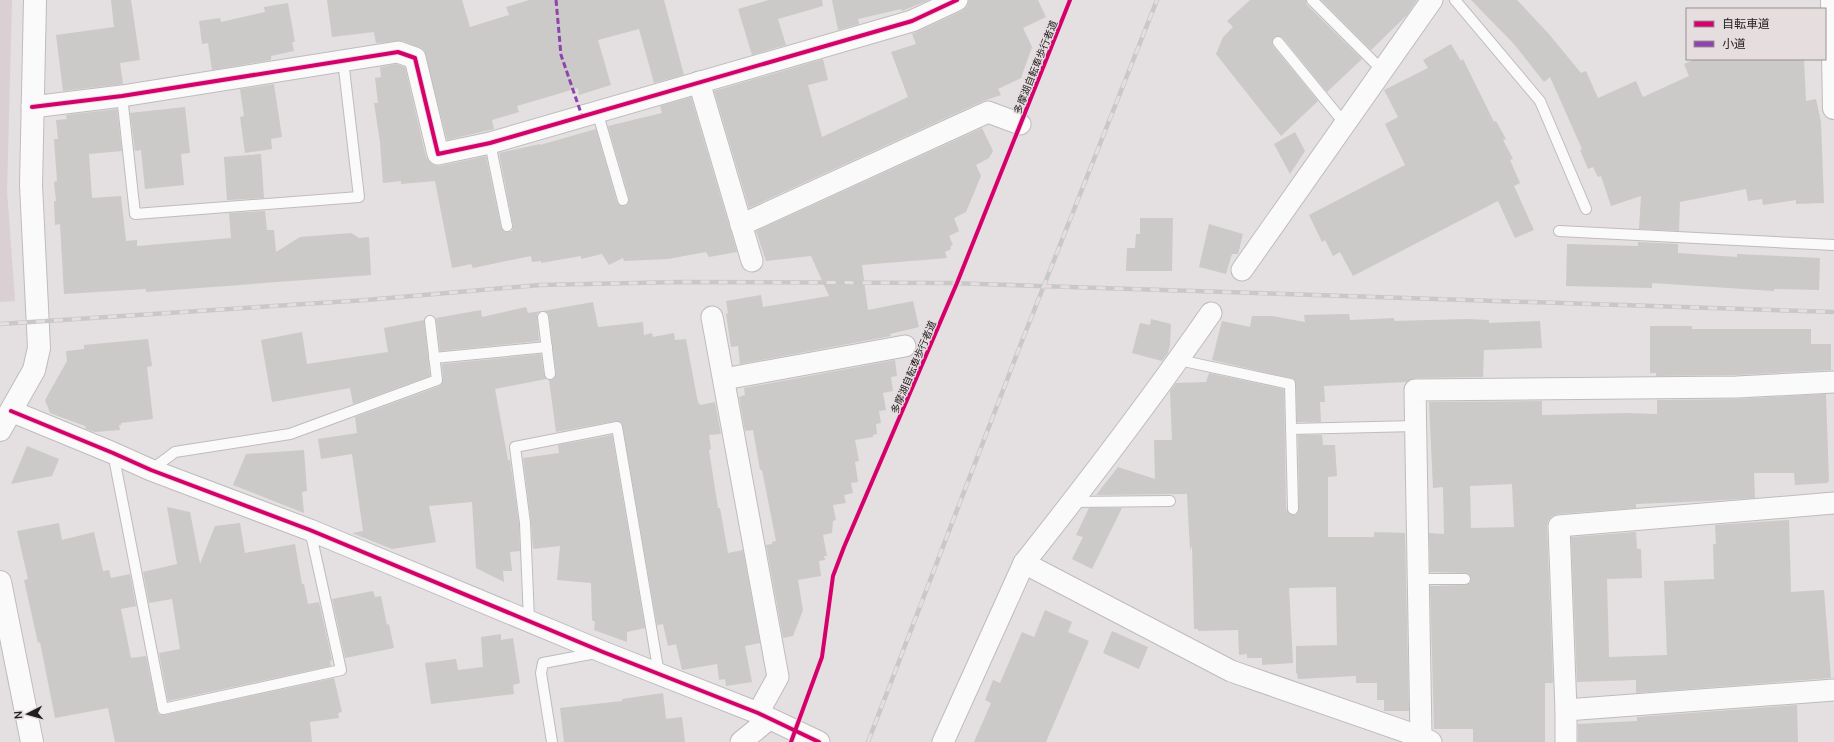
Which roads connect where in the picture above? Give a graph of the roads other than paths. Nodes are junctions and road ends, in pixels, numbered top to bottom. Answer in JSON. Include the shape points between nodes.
{"nodes":[{"id":1,"x":34,"y":0,"type":"edge"},
{"id":2,"x":957,"y":0,"type":"edge"},
{"id":3,"x":1312,"y":0,"type":"edge"},
{"id":4,"x":1432,"y":0,"type":"edge"},
{"id":5,"x":1455,"y":0,"type":"edge"},
{"id":6,"x":1832,"y":0,"type":"edge"},
{"id":7,"x":1278,"y":42,"type":"dead end"},
{"id":8,"x":343,"y":60,"type":"junction"},
{"id":9,"x":1382,"y":70,"type":"junction"},
{"id":10,"x":699,"y":82,"type":"junction"},
{"id":11,"x":122,"y":96,"type":"junction"},
{"id":12,"x":32,"y":107,"type":"junction"},
{"id":13,"x":1834,"y":108,"type":"edge"},
{"id":14,"x":598,"y":112,"type":"junction"},
{"id":15,"x":1020,"y":124,"type":"dead end"},
{"id":16,"x":1345,"y":124,"type":"junction"},
{"id":17,"x":490,"y":143,"type":"junction"},
{"id":18,"x":623,"y":200,"type":"dead end"},
{"id":19,"x":1586,"y":209,"type":"dead end"},
{"id":20,"x":741,"y":225,"type":"junction"},
{"id":21,"x":507,"y":226,"type":"dead end"},
{"id":22,"x":1559,"y":231,"type":"dead end"},
{"id":23,"x":1834,"y":245,"type":"edge"},
{"id":24,"x":752,"y":261,"type":"dead end"},
{"id":25,"x":1242,"y":270,"type":"dead end"},
{"id":26,"x":1211,"y":312,"type":"dead end"},
{"id":27,"x":543,"y":317,"type":"dead end"},
{"id":28,"x":712,"y":317,"type":"dead end"},
{"id":29,"x":430,"y":321,"type":"dead end"},
{"id":30,"x":904,"y":346,"type":"dead end"},
{"id":31,"x":547,"y":347,"type":"junction"},
{"id":32,"x":434,"y":358,"type":"junction"},
{"id":33,"x":1179,"y":360,"type":"junction"},
{"id":34,"x":550,"y":374,"type":"dead end"},
{"id":35,"x":724,"y":379,"type":"junction"},
{"id":36,"x":1834,"y":382,"type":"edge"},
{"id":37,"x":11,"y":411,"type":"junction"},
{"id":38,"x":1416,"y":426,"type":"junction"},
{"id":39,"x":1291,"y":429,"type":"junction"},
{"id":40,"x":0,"y":430,"type":"edge"},
{"id":41,"x":113,"y":453,"type":"junction"},
{"id":42,"x":151,"y":470,"type":"junction"},
{"id":43,"x":1170,"y":501,"type":"dead end"},
{"id":44,"x":1073,"y":502,"type":"junction"},
{"id":45,"x":1834,"y":503,"type":"edge"},
{"id":46,"x":1293,"y":509,"type":"dead end"},
{"id":47,"x":310,"y":530,"type":"junction"},
{"id":48,"x":1024,"y":563,"type":"junction"},
{"id":49,"x":1419,"y":579,"type":"junction"},
{"id":50,"x":1465,"y":579,"type":"dead end"},
{"id":51,"x":0,"y":582,"type":"edge"},
{"id":52,"x":529,"y":620,"type":"junction"},
{"id":53,"x":602,"y":652,"type":"junction"},
{"id":54,"x":659,"y":674,"type":"junction"},
{"id":55,"x":1834,"y":690,"type":"edge"},
{"id":56,"x":1566,"y":710,"type":"junction"},
{"id":57,"x":763,"y":716,"type":"junction"},
{"id":58,"x":1426,"y":740,"type":"edge"},
{"id":59,"x":32,"y":742,"type":"edge"},
{"id":60,"x":552,"y":742,"type":"edge"},
{"id":61,"x":741,"y":742,"type":"edge"},
{"id":62,"x":820,"y":742,"type":"edge"},
{"id":63,"x":943,"y":742,"type":"edge"},
{"id":64,"x":1566,"y":742,"type":"edge"}],
"edges":[{"from":1,"to":12,"type":"street"},
{"from":2,"to":10,"type":"street","via":[[912,21]]},
{"from":3,"to":9,"type":"lane"},
{"from":4,"to":9,"type":"street"},
{"from":5,"to":19,"type":"lane","via":[[1540,101]]},
{"from":6,"to":13,"type":"street"},
{"from":7,"to":16,"type":"lane"},
{"from":8,"to":11,"type":"street"},
{"from":8,"to":11,"type":"lane","via":[[359,197],[135,214]]},
{"from":8,"to":17,"type":"street","via":[[398,52],[415,58],[438,154]]},
{"from":9,"to":16,"type":"street"},
{"from":10,"to":14,"type":"street"},
{"from":10,"to":20,"type":"street"},
{"from":11,"to":12,"type":"street"},
{"from":12,"to":37,"type":"street","via":[[31,186],[39,348],[34,370]]},
{"from":14,"to":17,"type":"street"},
{"from":14,"to":18,"type":"lane"},
{"from":15,"to":20,"type":"street","via":[[988,112]]},
{"from":16,"to":25,"type":"street"},
{"from":17,"to":21,"type":"lane"},
{"from":20,"to":24,"type":"street"},
{"from":22,"to":23,"type":"lane"},
{"from":26,"to":33,"type":"street"},
{"from":27,"to":31,"type":"lane"},
{"from":28,"to":35,"type":"street"},
{"from":29,"to":32,"type":"lane"},
{"from":30,"to":35,"type":"street"},
{"from":31,"to":32,"type":"lane"},
{"from":31,"to":34,"type":"lane"},
{"from":32,"to":42,"type":"lane","via":[[437,380],[290,434],[175,452]]},
{"from":33,"to":39,"type":"lane","via":[[1290,384]]},
{"from":33,"to":44,"type":"street"},
{"from":35,"to":57,"type":"street","via":[[778,677]]},
{"from":36,"to":38,"type":"street","via":[[1737,388],[1416,390]]},
{"from":37,"to":40,"type":"street"},
{"from":37,"to":41,"type":"street"},
{"from":38,"to":39,"type":"lane"},
{"from":38,"to":49,"type":"street"},
{"from":39,"to":46,"type":"lane"},
{"from":41,"to":42,"type":"street"},
{"from":41,"to":47,"type":"lane","via":[[163,709],[341,670]]},
{"from":42,"to":47,"type":"street"},
{"from":43,"to":44,"type":"lane"},
{"from":44,"to":48,"type":"street"},
{"from":45,"to":56,"type":"street","via":[[1559,526]]},
{"from":47,"to":52,"type":"street"},
{"from":48,"to":58,"type":"street","via":[[1231,671]]},
{"from":48,"to":63,"type":"street"},
{"from":49,"to":50,"type":"lane"},
{"from":49,"to":58,"type":"street"},
{"from":51,"to":59,"type":"street"},
{"from":52,"to":53,"type":"street"},
{"from":52,"to":54,"type":"lane","via":[[525,523],[515,447],[617,427]]},
{"from":53,"to":54,"type":"street"},
{"from":53,"to":60,"type":"lane","via":[[543,663],[541,673]]},
{"from":54,"to":57,"type":"street"},
{"from":55,"to":56,"type":"street"},
{"from":56,"to":64,"type":"street"},
{"from":57,"to":61,"type":"street"},
{"from":57,"to":62,"type":"street"}]}
